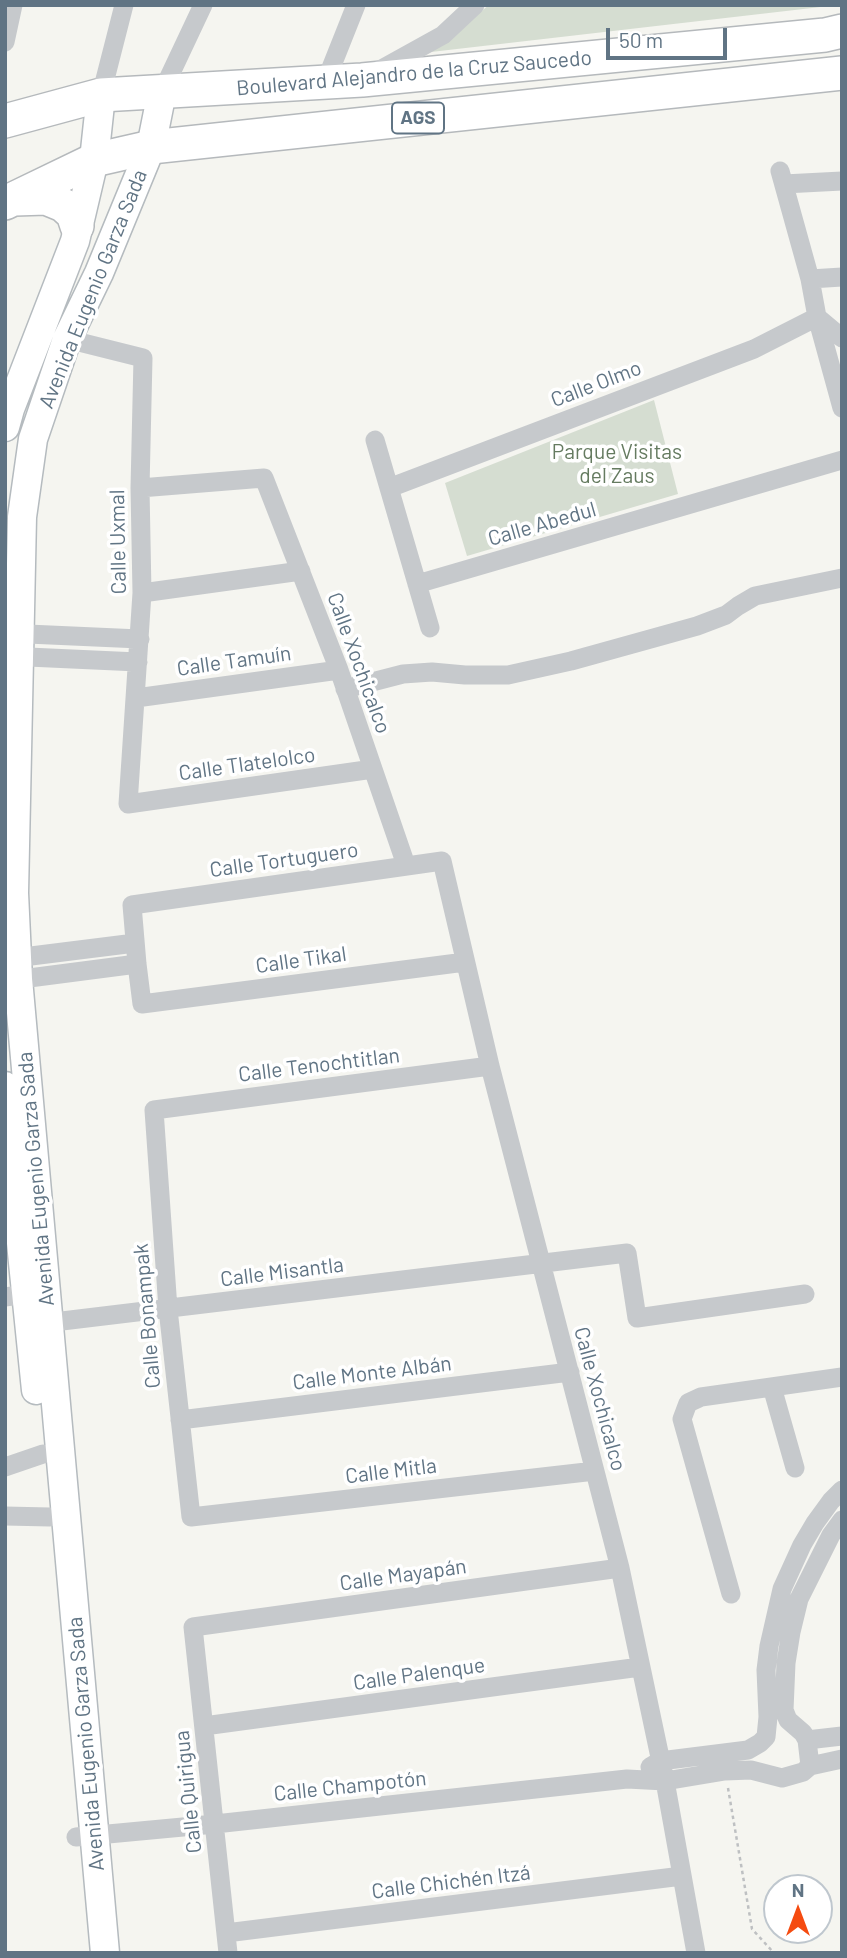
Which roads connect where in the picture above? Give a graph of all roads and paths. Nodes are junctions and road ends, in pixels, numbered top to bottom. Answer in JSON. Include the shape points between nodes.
{"nodes":[{"id":1,"x":13,"y":5,"type":"edge"},
{"id":2,"x":124,"y":5,"type":"edge"},
{"id":3,"x":203,"y":5,"type":"edge"},
{"id":4,"x":356,"y":5,"type":"edge"},
{"id":5,"x":475,"y":5,"type":"edge"},
{"id":6,"x":833,"y":33,"type":"edge"},
{"id":7,"x":5,"y":42,"type":"edge"},
{"id":8,"x":842,"y":73,"type":"edge"},
{"id":9,"x":362,"y":80,"type":"junction"},
{"id":10,"x":325,"y":83,"type":"junction"},
{"id":11,"x":162,"y":92,"type":"junction"},
{"id":12,"x":101,"y":94,"type":"junction"},
{"id":13,"x":5,"y":121,"type":"edge"},
{"id":14,"x":151,"y":147,"type":"junction"},
{"id":15,"x":94,"y":160,"type":"junction"},
{"id":16,"x":842,"y":181,"type":"edge"},
{"id":17,"x":10,"y":201,"type":"edge"},
{"id":18,"x":78,"y":226,"type":"junction"},
{"id":19,"x":842,"y":277,"type":"edge"},
{"id":20,"x":810,"y":279,"type":"junction"},
{"id":21,"x":817,"y":317,"type":"junction"},
{"id":22,"x":842,"y":338,"type":"edge"},
{"id":23,"x":67,"y":339,"type":"junction"},
{"id":24,"x":842,"y":408,"type":"edge"},
{"id":25,"x":5,"y":427,"type":"edge"},
{"id":26,"x":375,"y":440,"type":"dead end"},
{"id":27,"x":842,"y":460,"type":"edge"},
{"id":28,"x":140,"y":488,"type":"junction"},
{"id":29,"x":388,"y":488,"type":"junction"},
{"id":30,"x":301,"y":572,"type":"junction"},
{"id":31,"x":842,"y":578,"type":"edge"},
{"id":32,"x":417,"y":584,"type":"junction"},
{"id":33,"x":142,"y":593,"type":"junction"},
{"id":34,"x":430,"y":628,"type":"dead end"},
{"id":35,"x":140,"y":639,"type":"junction"},
{"id":36,"x":12,"y":645,"type":"edge"},
{"id":37,"x":138,"y":662,"type":"junction"},
{"id":38,"x":339,"y":670,"type":"junction"},
{"id":39,"x":345,"y":689,"type":"junction"},
{"id":40,"x":136,"y":698,"type":"junction"},
{"id":41,"x":373,"y":769,"type":"junction"},
{"id":42,"x":128,"y":804,"type":"joint"},
{"id":43,"x":442,"y":861,"type":"joint"},
{"id":44,"x":406,"y":865,"type":"junction"},
{"id":45,"x":135,"y":943,"type":"junction"},
{"id":46,"x":465,"y":961,"type":"junction"},
{"id":47,"x":137,"y":964,"type":"junction"},
{"id":48,"x":11,"y":969,"type":"edge"},
{"id":49,"x":489,"y":1066,"type":"junction"},
{"id":50,"x":5,"y":1087,"type":"edge"},
{"id":51,"x":154,"y":1110,"type":"joint"},
{"id":52,"x":541,"y":1263,"type":"junction"},
{"id":53,"x":805,"y":1294,"type":"dead end"},
{"id":54,"x":16,"y":1296,"type":"edge"},
{"id":55,"x":168,"y":1309,"type":"junction"},
{"id":56,"x":39,"y":1324,"type":"junction"},
{"id":57,"x":570,"y":1372,"type":"junction"},
{"id":58,"x":842,"y":1377,"type":"edge"},
{"id":59,"x":772,"y":1387,"type":"junction"},
{"id":60,"x":180,"y":1420,"type":"junction"},
{"id":61,"x":43,"y":1454,"type":"junction"},
{"id":62,"x":5,"y":1466,"type":"edge"},
{"id":63,"x":795,"y":1468,"type":"dead end"},
{"id":64,"x":596,"y":1471,"type":"junction"},
{"id":65,"x":842,"y":1490,"type":"edge"},
{"id":66,"x":5,"y":1516,"type":"edge"},
{"id":67,"x":50,"y":1517,"type":"junction"},
{"id":68,"x":191,"y":1517,"type":"joint"},
{"id":69,"x":842,"y":1520,"type":"edge"},
{"id":70,"x":620,"y":1569,"type":"junction"},
{"id":71,"x":731,"y":1594,"type":"dead end"},
{"id":72,"x":193,"y":1627,"type":"joint"},
{"id":73,"x":640,"y":1667,"type":"junction"},
{"id":74,"x":204,"y":1726,"type":"junction"},
{"id":75,"x":842,"y":1735,"type":"edge"},
{"id":76,"x":805,"y":1737,"type":"junction"},
{"id":77,"x":763,"y":1740,"type":"junction"},
{"id":78,"x":842,"y":1759,"type":"edge"},
{"id":79,"x":660,"y":1761,"type":"junction"},
{"id":80,"x":810,"y":1766,"type":"junction"},
{"id":81,"x":725,"y":1771,"type":"junction"},
{"id":82,"x":766,"y":1773,"type":"junction"},
{"id":83,"x":627,"y":1779,"type":"junction"},
{"id":84,"x":664,"y":1781,"type":"junction"},
{"id":85,"x":215,"y":1824,"type":"junction"},
{"id":86,"x":85,"y":1836,"type":"junction"},
{"id":87,"x":682,"y":1876,"type":"junction"},
{"id":88,"x":226,"y":1933,"type":"junction"},
{"id":89,"x":87,"y":1953,"type":"edge"},
{"id":90,"x":106,"y":1953,"type":"edge"},
{"id":91,"x":228,"y":1953,"type":"edge"},
{"id":92,"x":696,"y":1953,"type":"edge"},
{"id":93,"x":774,"y":1953,"type":"edge"}],
"edges":[{"from":1,"to":7,"type":"street"},
{"from":2,"to":12,"type":"street"},
{"from":3,"to":11,"type":"street"},
{"from":4,"to":10,"type":"street"},
{"from":5,"to":9,"type":"street","via":[[443,35]]},
{"from":6,"to":9,"type":"highway","name":"Boulevard Alejandro de la Cruz Saucedo","number":"AGS"},
{"from":8,"to":14,"type":"highway","name":"Boulevard Alejandro de la Cruz Saucedo","number":"AGS"},
{"from":9,"to":10,"type":"highway","name":"Boulevard Alejandro de la Cruz Saucedo","number":"AGS"},
{"from":10,"to":11,"type":"highway","name":"Boulevard Alejandro de la Cruz Saucedo","number":"AGS"},
{"from":11,"to":12,"type":"highway","name":"Boulevard Alejandro de la Cruz Saucedo","number":"AGS"},
{"from":11,"to":14,"type":"main road","name":"Avenida Eugenio Garza Sada"},
{"from":12,"to":13,"type":"highway","name":"Boulevard Alejandro de la Cruz Saucedo","number":"AGS"},
{"from":12,"to":15,"type":"main road","name":"Avenida Eugenio Garza Sada"},
{"from":14,"to":15,"type":"highway","name":"Boulevard Alejandro de la Cruz Saucedo","number":"AGS"},
{"from":14,"to":23,"type":"main road","name":"Avenida Eugenio Garza Sada"},
{"from":15,"to":17,"type":"highway","name":"Boulevard Alejandro de la Cruz Saucedo","number":"AGS"},
{"from":15,"to":18,"type":"main road","name":"Avenida Eugenio Garza Sada"},
{"from":16,"to":20,"type":"street","via":[[782,178]]},
{"from":17,"to":18,"type":"highway","via":[[46,198],[63,205]]},
{"from":18,"to":25,"type":"main road","name":"Avenida Eugenio Garza Sada"},
{"from":19,"to":20,"type":"street"},
{"from":20,"to":21,"type":"street"},
{"from":21,"to":22,"type":"street"},
{"from":21,"to":24,"type":"street"},
{"from":21,"to":29,"type":"street","name":"Calle Olmo","via":[[754,349]]},
{"from":23,"to":28,"type":"street","name":"Calle Uxmal","via":[[144,358]]},
{"from":23,"to":36,"type":"main road","name":"Avenida Eugenio Garza Sada","via":[[33,439]]},
{"from":26,"to":29,"type":"street"},
{"from":27,"to":32,"type":"street","name":"Calle Abedul"},
{"from":28,"to":30,"type":"street","name":"Calle Xochicalco","via":[[264,478]]},
{"from":28,"to":33,"type":"street","name":"Calle Uxmal"},
{"from":29,"to":32,"type":"street"},
{"from":30,"to":33,"type":"street"},
{"from":30,"to":38,"type":"street","name":"Calle Xochicalco"},
{"from":31,"to":39,"type":"street","via":[[755,596],[726,615],[697,626],[571,661],[508,675],[403,674]]},
{"from":32,"to":34,"type":"street"},
{"from":33,"to":35,"type":"street","name":"Calle Uxmal"},
{"from":35,"to":36,"type":"street"},
{"from":35,"to":37,"type":"street","name":"Calle Uxmal"},
{"from":36,"to":37,"type":"street"},
{"from":36,"to":48,"type":"main road","name":"Avenida Eugenio Garza Sada"},
{"from":37,"to":40,"type":"street","name":"Calle Uxmal"},
{"from":38,"to":39,"type":"street","name":"Calle Xochicalco"},
{"from":38,"to":40,"type":"street","name":"Calle Tamuín"},
{"from":39,"to":41,"type":"street","name":"Calle Xochicalco"},
{"from":40,"to":42,"type":"street","name":"Calle Uxmal"},
{"from":41,"to":42,"type":"street","name":"Calle Tlatelolco"},
{"from":41,"to":44,"type":"street","name":"Calle Xochicalco"},
{"from":43,"to":44,"type":"street","name":"Calle Tortuguero"},
{"from":43,"to":46,"type":"street","name":"Calle Xochicalco"},
{"from":44,"to":45,"type":"street","name":"Calle Tortuguero","via":[[132,905]]},
{"from":45,"to":47,"type":"street"},
{"from":45,"to":48,"type":"street"},
{"from":46,"to":47,"type":"street","name":"Calle Tikal","via":[[142,1004]]},
{"from":46,"to":49,"type":"street","name":"Calle Xochicalco"},
{"from":47,"to":48,"type":"street"},
{"from":48,"to":56,"type":"main road","name":"Avenida Eugenio Garza Sada"},
{"from":49,"to":51,"type":"street","name":"Calle Tenochtitlan"},
{"from":49,"to":52,"type":"street","name":"Calle Xochicalco"},
{"from":50,"to":54,"type":"main road","name":"Avenida Eugenio Garza Sada"},
{"from":51,"to":55,"type":"street","name":"Calle Bonampak"},
{"from":52,"to":53,"type":"street","name":"Calle Misantla","via":[[627,1253],[637,1318]]},
{"from":52,"to":55,"type":"street","name":"Calle Misantla"},
{"from":52,"to":57,"type":"street","name":"Calle Xochicalco"},
{"from":54,"to":56,"type":"main road","name":"Avenida Eugenio Garza Sada"},
{"from":55,"to":56,"type":"street","name":"Calle Misantla"},
{"from":55,"to":60,"type":"street","name":"Calle Bonampak"},
{"from":56,"to":61,"type":"main road","name":"Avenida Eugenio Garza Sada"},
{"from":56,"to":86,"type":"main road","name":"Avenida Eugenio Garza Sada"},
{"from":57,"to":60,"type":"street","name":"Calle Monte Albán"},
{"from":57,"to":64,"type":"street","name":"Calle Xochicalco"},
{"from":58,"to":59,"type":"street"},
{"from":59,"to":63,"type":"street"},
{"from":59,"to":71,"type":"street","via":[[701,1397],[688,1403],[682,1419]]},
{"from":60,"to":68,"type":"street","name":"Calle Bonampak"},
{"from":61,"to":62,"type":"street"},
{"from":61,"to":67,"type":"main road","name":"Avenida Eugenio Garza Sada"},
{"from":64,"to":68,"type":"street","name":"Calle Mitla"},
{"from":64,"to":70,"type":"street","name":"Calle Xochicalco"},
{"from":65,"to":77,"type":"street","via":[[815,1523],[782,1589],[766,1670],[768,1717]]},
{"from":66,"to":67,"type":"street"},
{"from":67,"to":86,"type":"main road","name":"Avenida Eugenio Garza Sada"},
{"from":69,"to":76,"type":"street","via":[[799,1599],[791,1632],[784,1710]]},
{"from":70,"to":72,"type":"street","name":"Calle Mayapán"},
{"from":70,"to":73,"type":"street","name":"Calle Xochicalco"},
{"from":72,"to":74,"type":"street","name":"Calle Quirigua"},
{"from":73,"to":74,"type":"street","name":"Calle Palenque"},
{"from":73,"to":79,"type":"street","name":"Calle Xochicalco"},
{"from":74,"to":85,"type":"street","name":"Calle Quirigua"},
{"from":75,"to":76,"type":"street"},
{"from":76,"to":77,"type":"street","via":[[789,1730]]},
{"from":76,"to":80,"type":"street"},
{"from":77,"to":79,"type":"street","via":[[748,1750]]},
{"from":77,"to":82,"type":"street"},
{"from":78,"to":80,"type":"street"},
{"from":79,"to":83,"type":"street"},
{"from":79,"to":84,"type":"street","name":"Calle Xochicalco"},
{"from":80,"to":82,"type":"street","via":[[782,1778]]},
{"from":81,"to":82,"type":"street"},
{"from":81,"to":84,"type":"street"},
{"from":81,"to":93,"type":"path","via":[[752,1929]]},
{"from":83,"to":84,"type":"street"},
{"from":83,"to":85,"type":"street","name":"Calle Champotón"},
{"from":84,"to":87,"type":"street","name":"Calle Xochicalco"},
{"from":85,"to":86,"type":"street","name":"Calle Champotón"},
{"from":85,"to":88,"type":"street","name":"Calle Quirigua"},
{"from":86,"to":89,"type":"main road","name":"Avenida Eugenio Garza Sada"},
{"from":86,"to":90,"type":"main road","name":"Avenida Eugenio Garza Sada"},
{"from":87,"to":88,"type":"street","name":"Calle Chichén Itzá"},
{"from":87,"to":92,"type":"street","name":"Calle Xochicalco"},
{"from":88,"to":91,"type":"street","name":"Calle Quirigua"}]}
